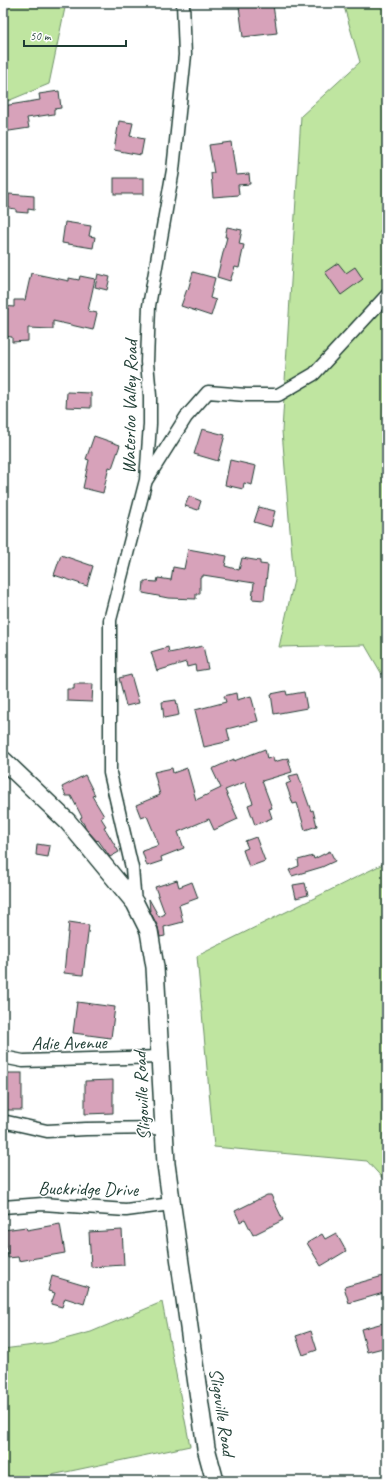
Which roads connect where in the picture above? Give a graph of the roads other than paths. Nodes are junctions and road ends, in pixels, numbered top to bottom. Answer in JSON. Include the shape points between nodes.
{"nodes":[{"id":1,"x":183,"y":3,"type":"edge"},
{"id":2,"x":387,"y":295,"type":"edge"},
{"id":3,"x":146,"y":480,"type":"junction"},
{"id":4,"x":3,"y":760,"type":"edge"},
{"id":5,"x":136,"y":904,"type":"junction"},
{"id":6,"x":3,"y":1057,"type":"edge"},
{"id":7,"x":160,"y":1058,"type":"junction"},
{"id":8,"x":3,"y":1123,"type":"edge"},
{"id":9,"x":164,"y":1128,"type":"junction"},
{"id":10,"x":171,"y":1204,"type":"junction"},
{"id":11,"x":3,"y":1207,"type":"edge"},
{"id":12,"x":215,"y":1481,"type":"edge"}],
"edges":[{"from":1,"to":3,"type":"street","name":"Waterloo Valley Road","via":[[185,55],[173,170],[149,306],[147,362],[150,424]]},
{"from":2,"to":3,"type":"street","via":[[314,374],[278,395],[208,392],[186,417]]},
{"from":3,"to":5,"type":"street","name":"Waterloo Valley Road","via":[[110,620],[110,773],[132,868]]},
{"from":4,"to":5,"type":"street","name":"Sligoville Road","via":[[68,822]]},
{"from":5,"to":7,"type":"street","name":"Sligoville Road","via":[[149,931]]},
{"from":6,"to":7,"type":"street","name":"Adie Avenue","via":[[23,1061]]},
{"from":7,"to":9,"type":"street","name":"Sligoville Road"},
{"from":8,"to":9,"type":"street","via":[[47,1131]]},
{"from":9,"to":10,"type":"street","name":"Sligoville Road"},
{"from":10,"to":11,"type":"street","name":"Buckridge Drive","via":[[126,1210],[43,1204]]},
{"from":10,"to":12,"type":"street","name":"Sligoville Road","via":[[206,1448]]}]}
